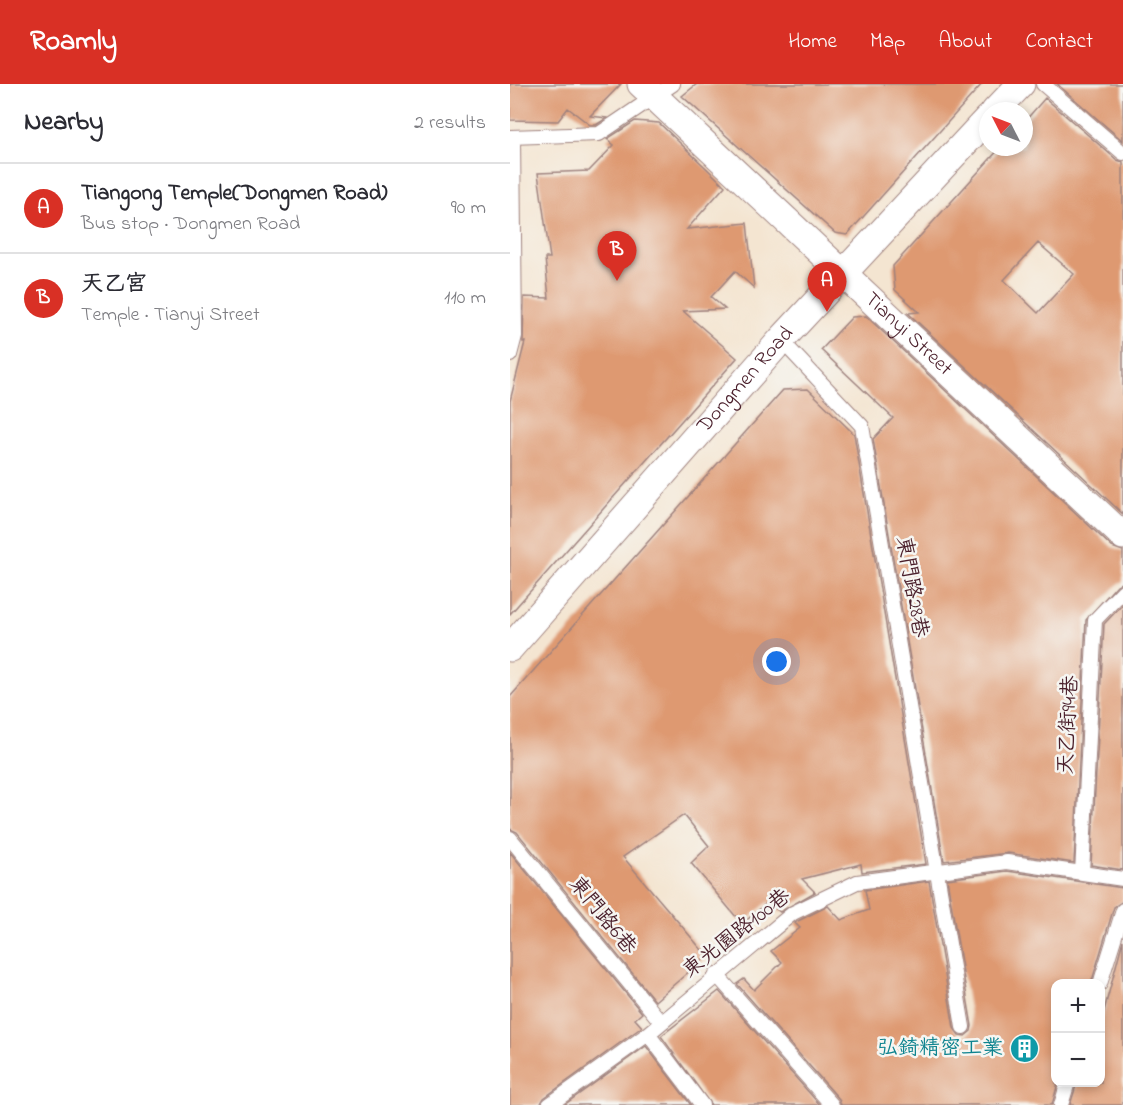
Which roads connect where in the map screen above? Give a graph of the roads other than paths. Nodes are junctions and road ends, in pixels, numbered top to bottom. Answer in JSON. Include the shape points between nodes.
{"nodes":[{"id":1,"x":1021,"y":84,"type":"edge"},
{"id":2,"x":1043,"y":84,"type":"edge"},
{"id":3,"x":656,"y":88,"type":"edge"},
{"id":4,"x":1004,"y":102,"type":"edge"},
{"id":5,"x":979,"y":128,"type":"edge"},
{"id":6,"x":512,"y":137,"type":"edge"},
{"id":7,"x":1123,"y":153,"type":"edge"},
{"id":8,"x":842,"y":273,"type":"junction"},
{"id":9,"x":781,"y":340,"type":"junction"},
{"id":10,"x":510,"y":355,"type":"edge"},
{"id":11,"x":1123,"y":536,"type":"edge"},
{"id":12,"x":1123,"y":591,"type":"edge"},
{"id":13,"x":510,"y":648,"type":"edge"},
{"id":14,"x":510,"y":838,"type":"edge"},
{"id":15,"x":938,"y":872,"type":"junction"},
{"id":16,"x":1082,"y":873,"type":"junction"},
{"id":17,"x":1123,"y":879,"type":"edge"},
{"id":18,"x":1123,"y":910,"type":"edge"},
{"id":19,"x":716,"y":975,"type":"junction"},
{"id":20,"x":1102,"y":979,"type":"edge"},
{"id":21,"x":661,"y":1022,"type":"junction"},
{"id":22,"x":963,"y":1027,"type":"dead end"},
{"id":23,"x":648,"y":1034,"type":"junction"},
{"id":24,"x":1067,"y":1087,"type":"edge"},
{"id":25,"x":549,"y":1105,"type":"edge"},
{"id":26,"x":702,"y":1105,"type":"edge"},
{"id":27,"x":832,"y":1105,"type":"edge"},
{"id":28,"x":1061,"y":1105,"type":"edge"}],
"edges":[{"from":1,"to":4,"type":"street"},
{"from":2,"to":7,"type":"lane"},
{"from":3,"to":6,"type":"lane","via":[[599,134]]},
{"from":3,"to":8,"type":"street","name":"Tianyi Street"},
{"from":5,"to":8,"type":"street","name":"Dongmen Road"},
{"from":6,"to":10,"type":"lane","via":[[515,336]]},
{"from":8,"to":9,"type":"street","name":"Dongmen Road"},
{"from":8,"to":11,"type":"street","name":"Tianyi Street"},
{"from":9,"to":13,"type":"street","name":"Dongmen Road"},
{"from":9,"to":15,"type":"lane","name":"東門路28巷","via":[[862,426]]},
{"from":12,"to":16,"type":"lane","name":"天乙街94巷","via":[[1095,620]]},
{"from":14,"to":21,"type":"lane","name":"東門路6巷"},
{"from":15,"to":16,"type":"lane","name":"東光園路100巷","via":[[1007,862]]},
{"from":15,"to":19,"type":"lane","name":"東光園路100巷","via":[[857,882],[793,913]]},
{"from":15,"to":22,"type":"lane","name":"東門路28巷"},
{"from":16,"to":17,"type":"lane","name":"東光園路100巷"},
{"from":18,"to":20,"type":"lane"},
{"from":19,"to":21,"type":"lane","name":"東光園路100巷"},
{"from":19,"to":27,"type":"lane"},
{"from":21,"to":23,"type":"lane","name":"東光園路100巷"},
{"from":23,"to":25,"type":"lane","name":"東光園路100巷"},
{"from":23,"to":26,"type":"lane"},
{"from":24,"to":28,"type":"lane"}]}
